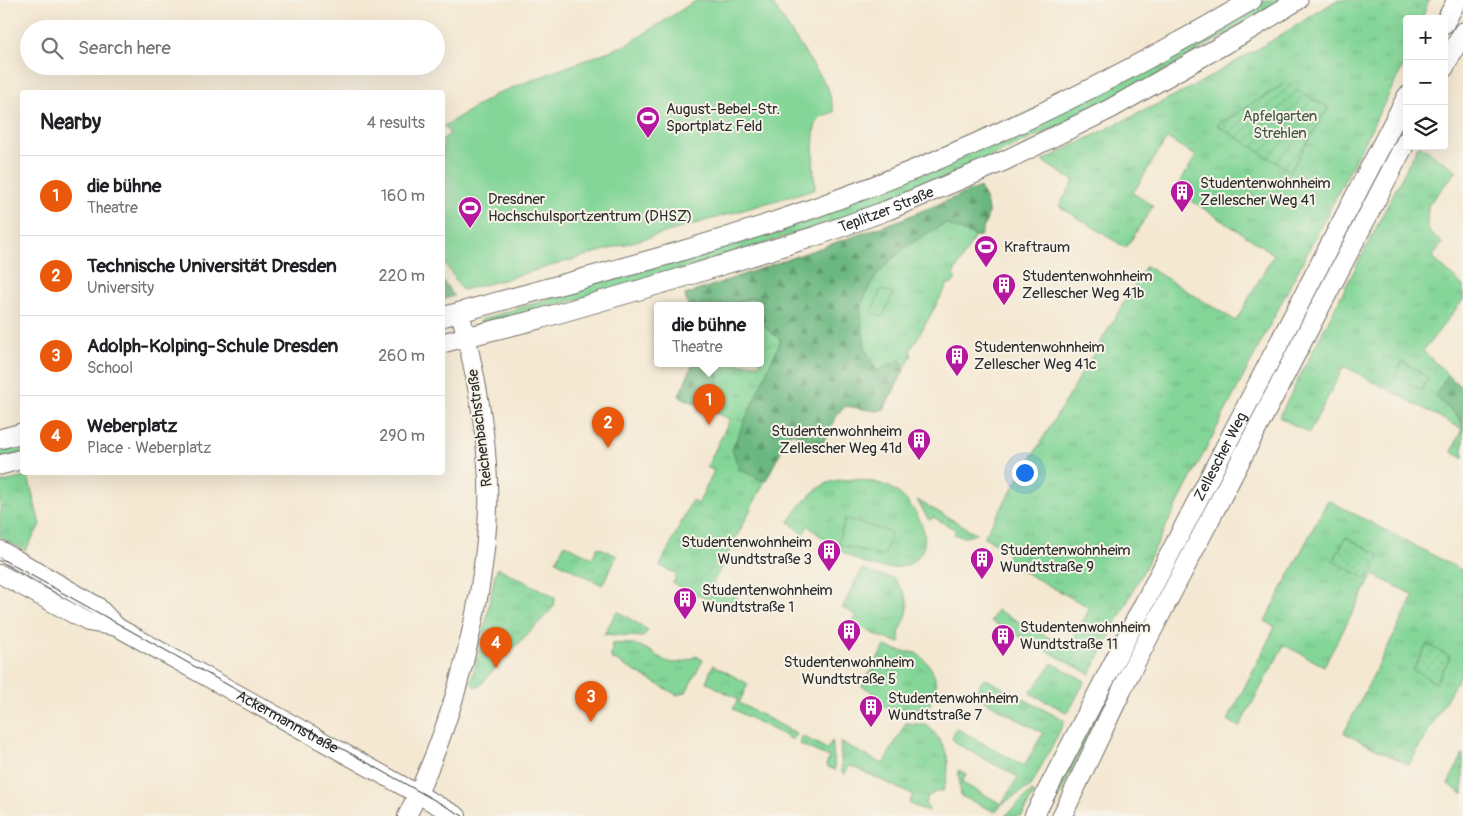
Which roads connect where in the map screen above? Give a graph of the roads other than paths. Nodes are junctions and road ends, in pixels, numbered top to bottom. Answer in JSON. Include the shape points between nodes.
{"nodes":[{"id":1,"x":1252,"y":0,"type":"edge"},
{"id":2,"x":1298,"y":0,"type":"edge"},
{"id":3,"x":1457,"y":0,"type":"edge"},
{"id":4,"x":1448,"y":17,"type":"edge"},
{"id":5,"x":1463,"y":32,"type":"edge"},
{"id":6,"x":1448,"y":60,"type":"edge"},
{"id":7,"x":1403,"y":104,"type":"edge"},
{"id":8,"x":1403,"y":148,"type":"edge"},
{"id":9,"x":451,"y":314,"type":"edge"},
{"id":10,"x":466,"y":336,"type":"junction"},
{"id":11,"x":445,"y":342,"type":"edge"},
{"id":12,"x":20,"y":434,"type":"edge"},
{"id":13,"x":0,"y":439,"type":"edge"},
{"id":14,"x":20,"y":460,"type":"edge"},
{"id":15,"x":0,"y":465,"type":"edge"},
{"id":16,"x":0,"y":550,"type":"edge"},
{"id":17,"x":0,"y":574,"type":"edge"},
{"id":18,"x":117,"y":627,"type":"junction"},
{"id":19,"x":418,"y":794,"type":"junction"},
{"id":20,"x":407,"y":816,"type":"edge"},
{"id":21,"x":457,"y":816,"type":"edge"},
{"id":22,"x":1034,"y":816,"type":"edge"},
{"id":23,"x":1062,"y":816,"type":"edge"}],
"edges":[{"from":1,"to":9,"type":"main road","name":"Teplitzer Straße","via":[[1179,43],[994,136],[816,208],[661,257]]},
{"from":2,"to":10,"type":"main road","name":"Teplitzer Straße","via":[[1110,109],[987,168],[888,210],[674,280],[539,319]]},
{"from":3,"to":4,"type":"main road"},
{"from":5,"to":6,"type":"main road"},
{"from":7,"to":22,"type":"main road","name":"Zellescher Weg"},
{"from":8,"to":23,"type":"main road","name":"Zellescher Weg","via":[[1118,696]]},
{"from":9,"to":10,"type":"street","name":"Reichenbachstraße"},
{"from":10,"to":11,"type":"main road","name":"Teplitzer Straße"},
{"from":10,"to":19,"type":"street","name":"Reichenbachstraße","via":[[479,393],[488,466],[487,546],[471,634],[454,701]]},
{"from":12,"to":13,"type":"main road"},
{"from":14,"to":15,"type":"main road"},
{"from":16,"to":18,"type":"street","name":"Ackermannstraße","via":[[97,606]]},
{"from":17,"to":18,"type":"street","name":"Ackermannstraße","via":[[88,622]]},
{"from":18,"to":19,"type":"street","name":"Ackermannstraße"},
{"from":19,"to":20,"type":"street"},
{"from":19,"to":21,"type":"street","name":"Ackermannstraße"}]}
